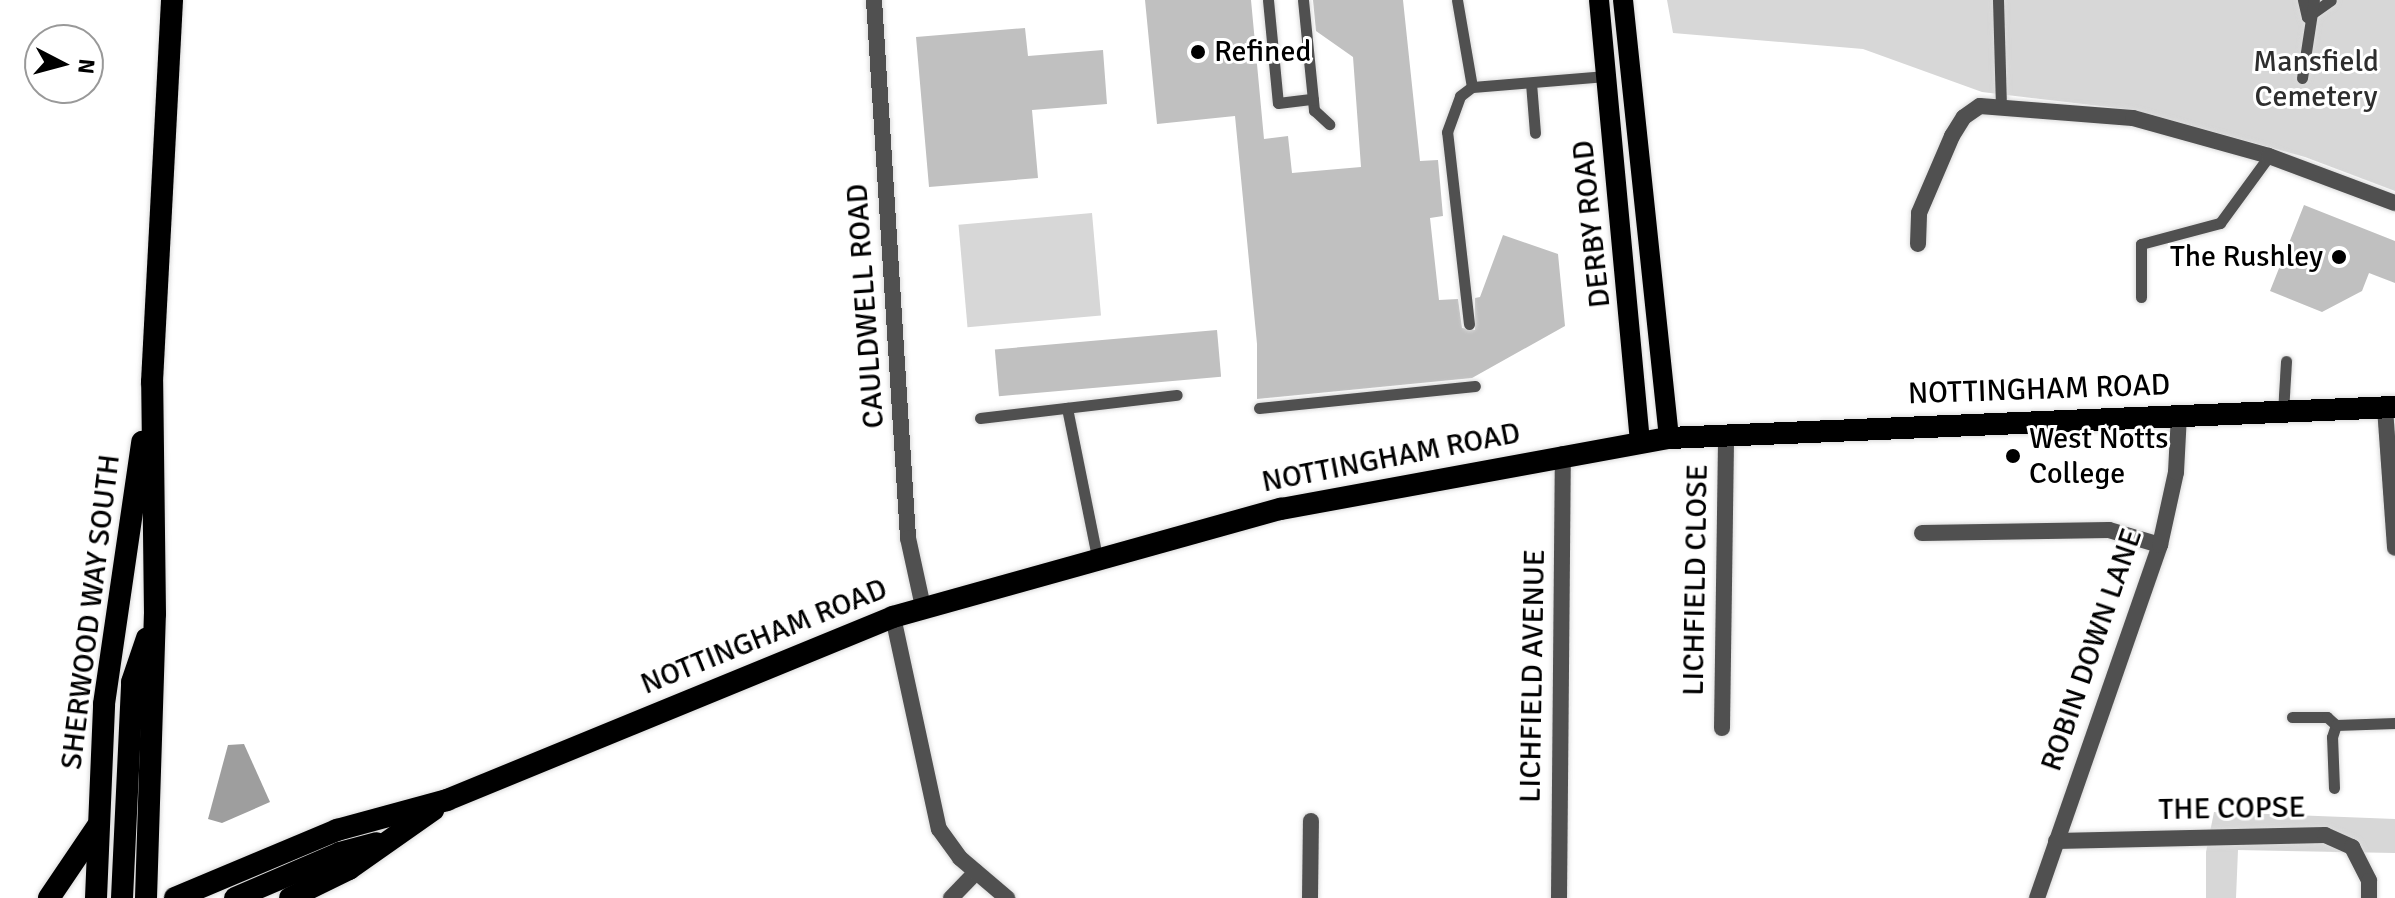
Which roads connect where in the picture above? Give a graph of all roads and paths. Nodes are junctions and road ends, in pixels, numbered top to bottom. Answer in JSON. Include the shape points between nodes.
{"nodes":[{"id":1,"x":172,"y":0,"type":"edge"},
{"id":2,"x":874,"y":0,"type":"edge"},
{"id":3,"x":1268,"y":0,"type":"edge"},
{"id":4,"x":1303,"y":0,"type":"edge"},
{"id":5,"x":1457,"y":0,"type":"edge"},
{"id":6,"x":1599,"y":0,"type":"edge"},
{"id":7,"x":1623,"y":0,"type":"edge"},
{"id":8,"x":1998,"y":0,"type":"edge"},
{"id":9,"x":2303,"y":0,"type":"edge"},
{"id":10,"x":2314,"y":0,"type":"edge"},
{"id":11,"x":2331,"y":0,"type":"edge"},
{"id":12,"x":2307,"y":17,"type":"junction"},
{"id":13,"x":1607,"y":76,"type":"junction"},
{"id":14,"x":2302,"y":78,"type":"dead end"},
{"id":15,"x":1531,"y":83,"type":"junction"},
{"id":16,"x":1472,"y":87,"type":"junction"},
{"id":17,"x":1313,"y":99,"type":"junction"},
{"id":18,"x":2001,"y":106,"type":"junction"},
{"id":19,"x":1329,"y":124,"type":"dead end"},
{"id":20,"x":1535,"y":133,"type":"dead end"},
{"id":21,"x":2269,"y":156,"type":"junction"},
{"id":22,"x":2395,"y":203,"type":"edge"},
{"id":23,"x":1918,"y":244,"type":"dead end"},
{"id":24,"x":2141,"y":297,"type":"dead end"},
{"id":25,"x":1469,"y":324,"type":"dead end"},
{"id":26,"x":2286,"y":361,"type":"dead end"},
{"id":27,"x":152,"y":382,"type":"junction"},
{"id":28,"x":1475,"y":386,"type":"dead end"},
{"id":29,"x":1177,"y":395,"type":"dead end"},
{"id":30,"x":2390,"y":407,"type":"edge"},
{"id":31,"x":1067,"y":408,"type":"junction"},
{"id":32,"x":1259,"y":408,"type":"dead end"},
{"id":33,"x":2283,"y":412,"type":"junction"},
{"id":34,"x":2179,"y":415,"type":"junction"},
{"id":35,"x":980,"y":418,"type":"dead end"},
{"id":36,"x":1726,"y":433,"type":"junction"},
{"id":37,"x":1669,"y":438,"type":"junction"},
{"id":38,"x":1640,"y":441,"type":"junction"},
{"id":39,"x":1563,"y":454,"type":"junction"},
{"id":40,"x":1922,"y":533,"type":"dead end"},
{"id":41,"x":2160,"y":545,"type":"junction"},
{"id":42,"x":2395,"y":548,"type":"edge"},
{"id":43,"x":1097,"y":557,"type":"junction"},
{"id":44,"x":923,"y":607,"type":"junction"},
{"id":45,"x":155,"y":614,"type":"junction"},
{"id":46,"x":893,"y":617,"type":"junction"},
{"id":47,"x":2292,"y":717,"type":"dead end"},
{"id":48,"x":2395,"y":723,"type":"edge"},
{"id":49,"x":2336,"y":725,"type":"junction"},
{"id":50,"x":1722,"y":728,"type":"dead end"},
{"id":51,"x":2334,"y":788,"type":"dead end"},
{"id":52,"x":447,"y":800,"type":"junction"},
{"id":53,"x":1311,"y":821,"type":"dead end"},
{"id":54,"x":98,"y":826,"type":"junction"},
{"id":55,"x":386,"y":841,"type":"junction"},
{"id":56,"x":2056,"y":841,"type":"junction"},
{"id":57,"x":976,"y":872,"type":"junction"},
{"id":58,"x":49,"y":898,"type":"edge"},
{"id":59,"x":96,"y":898,"type":"edge"},
{"id":60,"x":122,"y":898,"type":"edge"},
{"id":61,"x":146,"y":898,"type":"edge"},
{"id":62,"x":175,"y":898,"type":"edge"},
{"id":63,"x":235,"y":898,"type":"edge"},
{"id":64,"x":290,"y":898,"type":"edge"},
{"id":65,"x":951,"y":898,"type":"edge"},
{"id":66,"x":1007,"y":898,"type":"edge"},
{"id":67,"x":1310,"y":898,"type":"edge"},
{"id":68,"x":1559,"y":898,"type":"edge"},
{"id":69,"x":2037,"y":898,"type":"edge"},
{"id":70,"x":2369,"y":898,"type":"edge"}],
"edges":[{"from":1,"to":27,"type":"highway","name":"SHERWOOD WAY SOUTH"},
{"from":2,"to":44,"type":"street","name":"CAULDWELL ROAD","via":[[908,538]]},
{"from":3,"to":17,"type":"lane","via":[[1278,103]]},
{"from":4,"to":17,"type":"lane"},
{"from":5,"to":16,"type":"lane"},
{"from":6,"to":13,"type":"main road","name":"DERBY ROAD"},
{"from":7,"to":37,"type":"main road","name":"DERBY ROAD"},
{"from":8,"to":18,"type":"lane"},
{"from":9,"to":12,"type":"lane"},
{"from":10,"to":12,"type":"lane"},
{"from":11,"to":12,"type":"lane"},
{"from":12,"to":14,"type":"lane","via":[[2310,46]]},
{"from":13,"to":15,"type":"lane"},
{"from":13,"to":38,"type":"main road","name":"DERBY ROAD"},
{"from":15,"to":16,"type":"lane"},
{"from":15,"to":20,"type":"lane"},
{"from":16,"to":25,"type":"lane","via":[[1460,96],[1447,132]]},
{"from":17,"to":19,"type":"lane","via":[[1314,110]]},
{"from":18,"to":21,"type":"street","via":[[2133,118]]},
{"from":18,"to":23,"type":"street","via":[[1980,106],[1958,126],[1919,213]]},
{"from":21,"to":22,"type":"street"},
{"from":21,"to":24,"type":"lane","via":[[2220,223],[2141,244]]},
{"from":26,"to":33,"type":"lane"},
{"from":27,"to":45,"type":"highway","name":"SHERWOOD WAY SOUTH"},
{"from":27,"to":54,"type":"highway","name":"SHERWOOD WAY SOUTH","via":[[108,669]]},
{"from":28,"to":32,"type":"lane"},
{"from":29,"to":31,"type":"lane"},
{"from":30,"to":33,"type":"highway","name":"NOTTINGHAM ROAD"},
{"from":30,"to":42,"type":"street"},
{"from":31,"to":35,"type":"lane"},
{"from":31,"to":43,"type":"lane"},
{"from":33,"to":34,"type":"highway","name":"NOTTINGHAM ROAD"},
{"from":34,"to":36,"type":"highway","name":"NOTTINGHAM ROAD"},
{"from":34,"to":41,"type":"street","name":"ROBIN DOWN LANE","via":[[2176,472]]},
{"from":36,"to":37,"type":"highway","name":"NOTTINGHAM ROAD"},
{"from":36,"to":50,"type":"street","name":"LICHFIELD CLOSE"},
{"from":37,"to":38,"type":"highway","name":"NOTTINGHAM ROAD"},
{"from":38,"to":39,"type":"highway","name":"NOTTINGHAM ROAD"},
{"from":39,"to":43,"type":"highway","name":"NOTTINGHAM ROAD","via":[[1281,509]]},
{"from":39,"to":68,"type":"street","name":"LICHFIELD AVENUE"},
{"from":40,"to":41,"type":"street","via":[[2109,530]]},
{"from":41,"to":56,"type":"street","name":"ROBIN DOWN LANE"},
{"from":43,"to":44,"type":"highway","name":"NOTTINGHAM ROAD"},
{"from":44,"to":46,"type":"highway","name":"NOTTINGHAM ROAD"},
{"from":45,"to":60,"type":"highway","via":[[132,682]]},
{"from":45,"to":61,"type":"highway","name":"SHERWOOD WAY SOUTH"},
{"from":46,"to":52,"type":"highway","name":"NOTTINGHAM ROAD"},
{"from":46,"to":57,"type":"street","via":[[933,812],[949,845]]},
{"from":47,"to":49,"type":"lane","via":[[2327,717]]},
{"from":48,"to":49,"type":"lane"},
{"from":49,"to":51,"type":"lane"},
{"from":52,"to":55,"type":"highway","name":"NOTTINGHAM ROAD"},
{"from":52,"to":62,"type":"highway","name":"NOTTINGHAM ROAD","via":[[337,830]]},
{"from":53,"to":67,"type":"street"},
{"from":54,"to":58,"type":"highway"},
{"from":54,"to":59,"type":"highway","name":"SHERWOOD WAY SOUTH"},
{"from":55,"to":63,"type":"highway","via":[[340,853]]},
{"from":55,"to":64,"type":"highway","name":"NOTTINGHAM ROAD","via":[[349,869]]},
{"from":56,"to":69,"type":"street","name":"ROBIN DOWN LANE"},
{"from":56,"to":70,"type":"street","name":"THE COPSE","via":[[2325,835],[2352,847],[2369,881]]},
{"from":57,"to":65,"type":"street"},
{"from":57,"to":66,"type":"street"}]}
